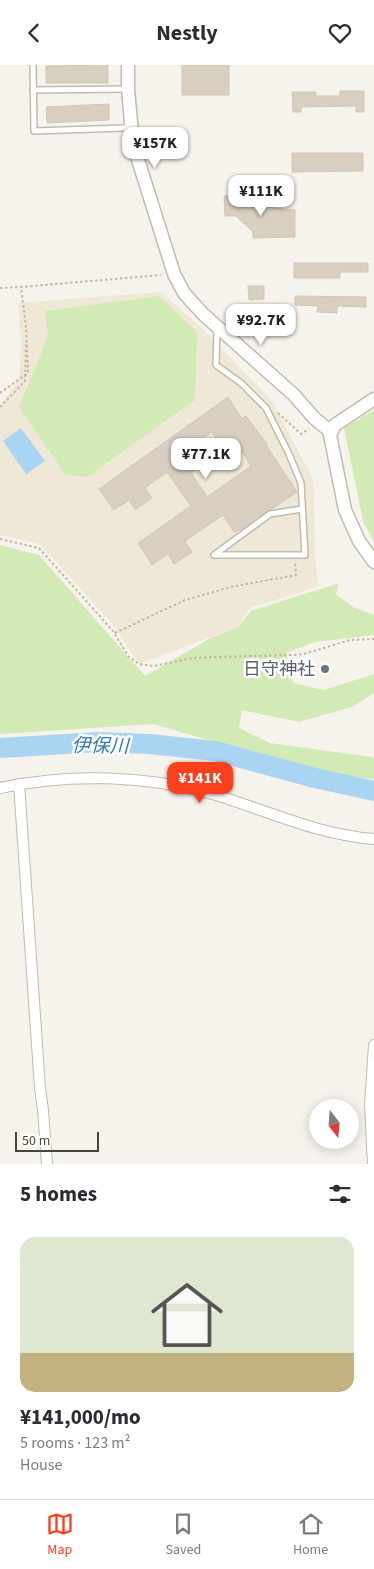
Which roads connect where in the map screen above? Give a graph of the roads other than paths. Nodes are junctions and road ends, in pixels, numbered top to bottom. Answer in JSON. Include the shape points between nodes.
{"nodes":[{"id":1,"x":33,"y":65,"type":"edge"},
{"id":2,"x":128,"y":65,"type":"edge"},
{"id":3,"x":128,"y":89,"type":"junction"},
{"id":4,"x":33,"y":90,"type":"junction"},
{"id":5,"x":130,"y":126,"type":"junction"},
{"id":6,"x":217,"y":326,"type":"junction"},
{"id":7,"x":374,"y":399,"type":"edge"},
{"id":8,"x":331,"y":432,"type":"junction"},
{"id":9,"x":302,"y":509,"type":"junction"},
{"id":10,"x":374,"y":562,"type":"edge"},
{"id":11,"x":20,"y":784,"type":"junction"},
{"id":12,"x":0,"y":788,"type":"edge"},
{"id":13,"x":374,"y":839,"type":"edge"},
{"id":14,"x":374,"y":1045,"type":"edge"},
{"id":15,"x":47,"y":1164,"type":"edge"},
{"id":16,"x":372,"y":1164,"type":"edge"}],
"edges":[{"from":1,"to":4,"type":"lane"},
{"from":2,"to":3,"type":"street"},
{"from":3,"to":4,"type":"lane"},
{"from":3,"to":5,"type":"street"},
{"from":4,"to":5,"type":"lane","via":[[34,131]]},
{"from":5,"to":6,"type":"street","via":[[135,152],[174,274],[184,293]]},
{"from":6,"to":8,"type":"street"},
{"from":6,"to":9,"type":"lane","via":[[216,365],[241,383],[266,408],[301,483]]},
{"from":7,"to":8,"type":"street","via":[[343,418]]},
{"from":8,"to":10,"type":"street","via":[[345,510],[359,541]]},
{"from":9,"to":9,"type":"lane","via":[[305,555],[214,555],[270,514]]},
{"from":11,"to":12,"type":"street"},
{"from":11,"to":13,"type":"street","via":[[82,778],[180,787],[304,825]]},
{"from":11,"to":15,"type":"street"},
{"from":14,"to":16,"type":"street","via":[[370,1105]]}]}
